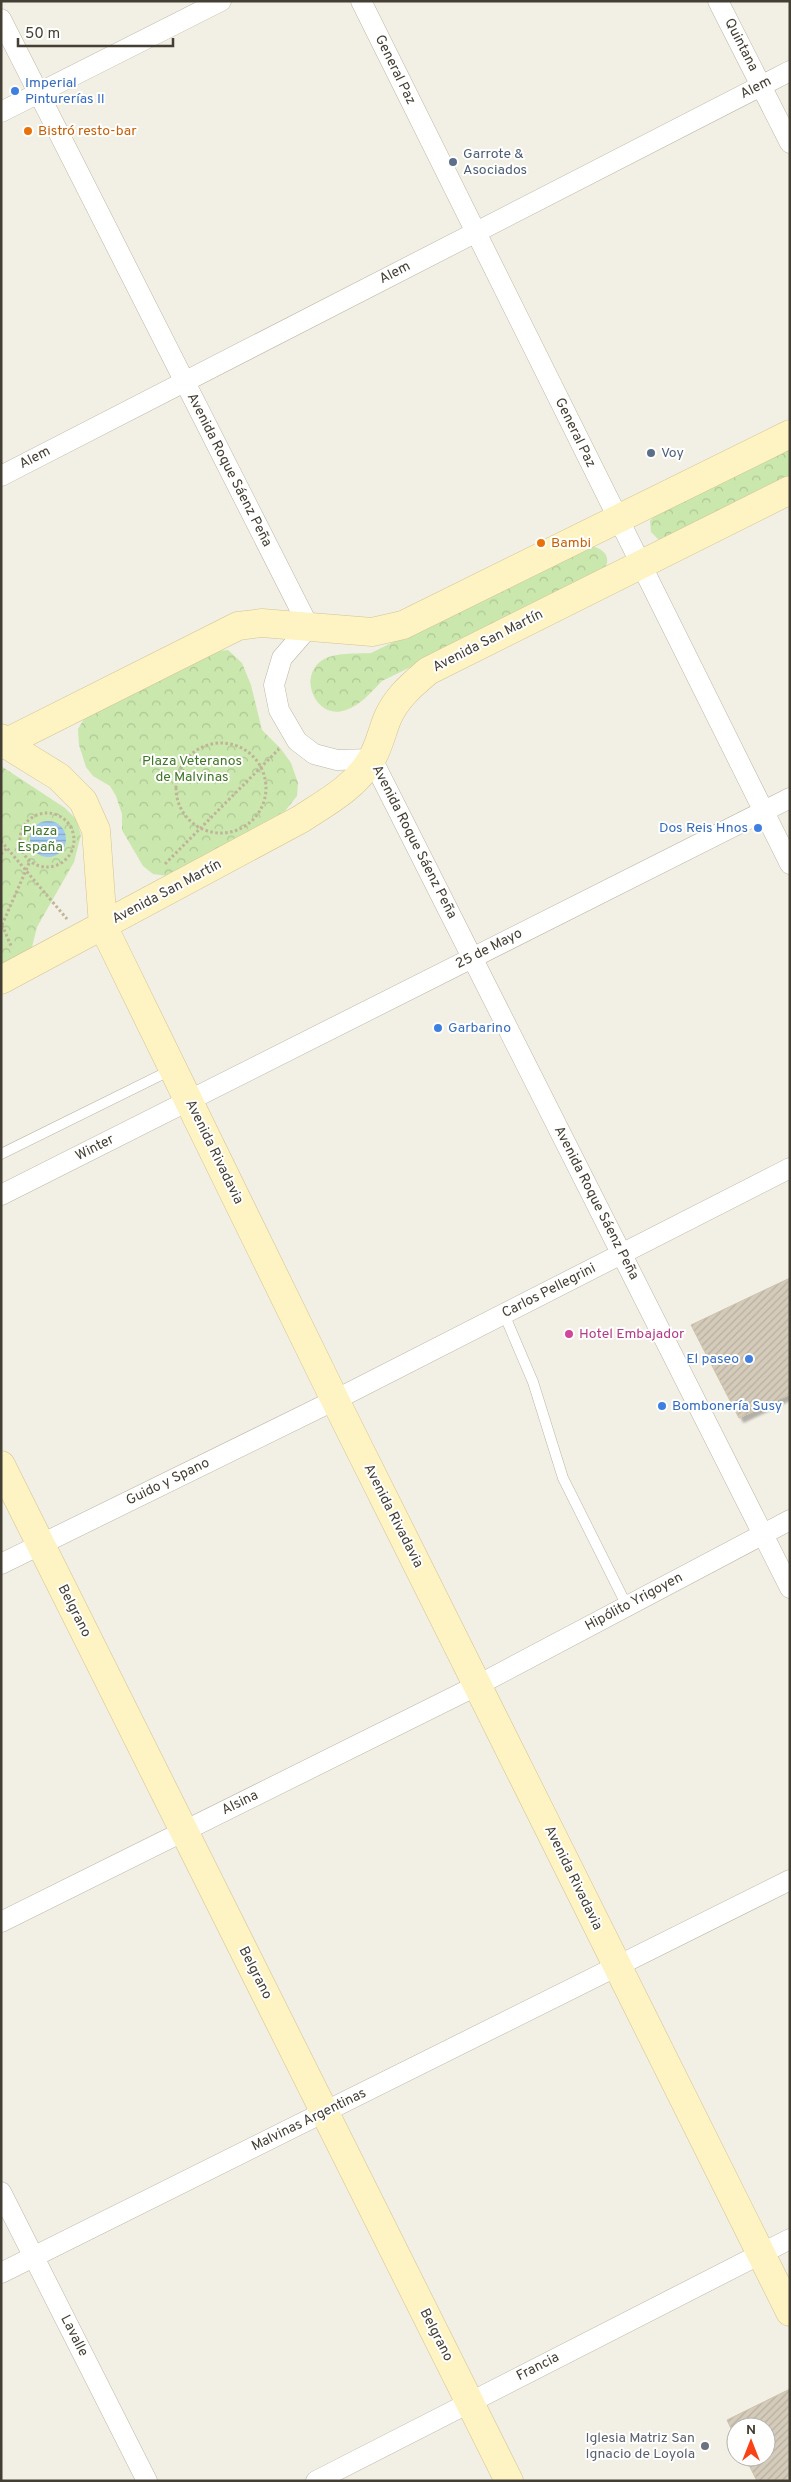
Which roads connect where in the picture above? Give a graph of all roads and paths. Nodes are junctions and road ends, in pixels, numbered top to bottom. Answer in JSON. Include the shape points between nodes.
{"nodes":[{"id":1,"x":221,"y":1,"type":"edge"},
{"id":2,"x":361,"y":1,"type":"edge"},
{"id":3,"x":718,"y":1,"type":"edge"},
{"id":4,"x":1,"y":19,"type":"edge"},
{"id":5,"x":790,"y":71,"type":"edge"},
{"id":6,"x":761,"y":86,"type":"junction"},
{"id":7,"x":38,"y":94,"type":"junction"},
{"id":8,"x":1,"y":112,"type":"edge"},
{"id":9,"x":790,"y":143,"type":"edge"},
{"id":10,"x":475,"y":231,"type":"junction"},
{"id":11,"x":184,"y":382,"type":"junction"},
{"id":12,"x":790,"y":434,"type":"edge"},
{"id":13,"x":1,"y":476,"type":"edge"},
{"id":14,"x":790,"y":490,"type":"edge"},
{"id":15,"x":619,"y":520,"type":"junction"},
{"id":16,"x":641,"y":564,"type":"junction"},
{"id":17,"x":309,"y":627,"type":"junction"},
{"id":18,"x":293,"y":735,"type":"junction"},
{"id":19,"x":2,"y":742,"type":"edge"},
{"id":20,"x":372,"y":758,"type":"junction"},
{"id":21,"x":261,"y":767,"type":"junction"},
{"id":22,"x":790,"y":798,"type":"edge"},
{"id":23,"x":763,"y":811,"type":"junction"},
{"id":24,"x":201,"y":827,"type":"junction"},
{"id":25,"x":1,"y":841,"type":"edge"},
{"id":26,"x":7,"y":848,"type":"junction"},
{"id":27,"x":1,"y":854,"type":"edge"},
{"id":28,"x":30,"y":861,"type":"junction"},
{"id":29,"x":790,"y":864,"type":"edge"},
{"id":30,"x":26,"y":870,"type":"junction"},
{"id":31,"x":159,"y":870,"type":"dead end"},
{"id":32,"x":2,"y":925,"type":"edge"},
{"id":33,"x":92,"y":932,"type":"junction"},
{"id":34,"x":473,"y":958,"type":"junction"},
{"id":35,"x":1,"y":980,"type":"edge"},
{"id":36,"x":173,"y":1068,"type":"junction"},
{"id":37,"x":189,"y":1100,"type":"junction"},
{"id":38,"x":1,"y":1154,"type":"edge"},
{"id":39,"x":790,"y":1168,"type":"edge"},
{"id":40,"x":1,"y":1195,"type":"edge"},
{"id":41,"x":622,"y":1254,"type":"junction"},
{"id":42,"x":504,"y":1314,"type":"junction"},
{"id":43,"x":335,"y":1400,"type":"junction"},
{"id":44,"x":1,"y":1466,"type":"edge"},
{"id":45,"x":790,"y":1520,"type":"edge"},
{"id":46,"x":763,"y":1534,"type":"junction"},
{"id":47,"x":41,"y":1545,"type":"junction"},
{"id":48,"x":1,"y":1564,"type":"edge"},
{"id":49,"x":790,"y":1588,"type":"edge"},
{"id":50,"x":627,"y":1606,"type":"junction"},
{"id":51,"x":478,"y":1685,"type":"junction"},
{"id":52,"x":184,"y":1831,"type":"junction"},
{"id":53,"x":790,"y":1880,"type":"edge"},
{"id":54,"x":1,"y":1922,"type":"edge"},
{"id":55,"x":617,"y":1967,"type":"junction"},
{"id":56,"x":325,"y":2112,"type":"junction"},
{"id":57,"x":1,"y":2192,"type":"edge"},
{"id":58,"x":790,"y":2239,"type":"edge"},
{"id":59,"x":760,"y":2254,"type":"junction"},
{"id":60,"x":34,"y":2257,"type":"junction"},
{"id":61,"x":1,"y":2273,"type":"edge"},
{"id":62,"x":790,"y":2312,"type":"edge"},
{"id":63,"x":470,"y":2402,"type":"junction"},
{"id":64,"x":147,"y":2481,"type":"edge"},
{"id":65,"x":316,"y":2481,"type":"edge"},
{"id":66,"x":509,"y":2481,"type":"edge"}],
"edges":[{"from":1,"to":7,"type":"street"},
{"from":2,"to":10,"type":"street","name":"General Paz"},
{"from":3,"to":6,"type":"street","name":"Quintana"},
{"from":4,"to":7,"type":"street","name":"Avenida Roque Sáenz Peña"},
{"from":5,"to":6,"type":"street","name":"Alem"},
{"from":6,"to":9,"type":"street","name":"Quintana"},
{"from":6,"to":10,"type":"street","name":"Alem"},
{"from":7,"to":8,"type":"street"},
{"from":7,"to":11,"type":"street","name":"Avenida Roque Sáenz Peña"},
{"from":10,"to":11,"type":"street","name":"Alem"},
{"from":10,"to":15,"type":"street","name":"General Paz"},
{"from":11,"to":13,"type":"street","name":"Alem"},
{"from":11,"to":17,"type":"street","name":"Avenida Roque Sáenz Peña"},
{"from":12,"to":15,"type":"main road"},
{"from":14,"to":16,"type":"main road","name":"Avenida San Martín"},
{"from":15,"to":16,"type":"street","name":"General Paz"},
{"from":15,"to":17,"type":"main road","via":[[404,625],[372,632]]},
{"from":16,"to":20,"type":"main road","name":"Avenida San Martín","via":[[428,671],[401,694],[388,716]]},
{"from":16,"to":23,"type":"street","name":"General Paz"},
{"from":17,"to":18,"type":"street","name":"Avenida Roque Sáenz Peña","via":[[282,658],[274,684],[279,710]]},
{"from":17,"to":19,"type":"main road","via":[[262,623],[238,626]]},
{"from":18,"to":20,"type":"street","name":"Avenida Roque Sáenz Peña","via":[[314,754],[337,760]]},
{"from":18,"to":21,"type":"path"},
{"from":19,"to":33,"type":"main road","name":"Avenida Rivadavia","via":[[59,777],[83,801],[96,830]]},
{"from":20,"to":33,"type":"main road","name":"Avenida San Martín","via":[[342,792],[301,819]]},
{"from":20,"to":34,"type":"street","name":"Avenida Roque Sáenz Peña"},
{"from":21,"to":24,"type":"path"},
{"from":21,"to":24,"type":"path","via":[[267,787],[257,816],[232,832]]},
{"from":21,"to":24,"type":"path","via":[[244,748],[229,743],[214,743],[188,756],[178,775],[177,796],[182,810]]},
{"from":22,"to":23,"type":"street","name":"25 de Mayo"},
{"from":23,"to":29,"type":"street","name":"General Paz"},
{"from":23,"to":34,"type":"street","name":"25 de Mayo"},
{"from":24,"to":31,"type":"path"},
{"from":25,"to":26,"type":"path"},
{"from":26,"to":27,"type":"path"},
{"from":26,"to":30,"type":"path"},
{"from":28,"to":28,"type":"path","via":[[38,866],[56,866],[70,854],[74,837],[67,820],[59,815],[41,813],[26,822],[20,838],[24,855]]},
{"from":28,"to":30,"type":"path"},
{"from":30,"to":32,"type":"path"},
{"from":30,"to":33,"type":"path"},
{"from":33,"to":35,"type":"main road","name":"Avenida San Martín"},
{"from":33,"to":36,"type":"main road","name":"Avenida Rivadavia"},
{"from":34,"to":37,"type":"street","name":"25 de Mayo"},
{"from":34,"to":41,"type":"street","name":"Avenida Roque Sáenz Peña"},
{"from":36,"to":37,"type":"main road","name":"Avenida Rivadavia"},
{"from":36,"to":38,"type":"lane"},
{"from":37,"to":40,"type":"street","name":"Winter"},
{"from":37,"to":43,"type":"main road","name":"Avenida Rivadavia"},
{"from":39,"to":41,"type":"street","name":"Carlos Pellegrini"},
{"from":41,"to":42,"type":"street","name":"Carlos Pellegrini"},
{"from":41,"to":46,"type":"street","name":"Avenida Roque Sáenz Peña"},
{"from":42,"to":43,"type":"street","name":"Carlos Pellegrini"},
{"from":42,"to":50,"type":"lane","via":[[533,1382],[562,1478]]},
{"from":43,"to":47,"type":"street","name":"Guido y Spano"},
{"from":43,"to":51,"type":"main road","name":"Avenida Rivadavia"},
{"from":44,"to":47,"type":"main road","name":"Belgrano"},
{"from":45,"to":46,"type":"street","name":"Hipólito Yrigoyen"},
{"from":46,"to":49,"type":"street","name":"Avenida Roque Sáenz Peña"},
{"from":46,"to":50,"type":"street","name":"Hipólito Yrigoyen"},
{"from":47,"to":48,"type":"street","name":"Guido y Spano"},
{"from":47,"to":52,"type":"main road","name":"Belgrano"},
{"from":50,"to":51,"type":"street","name":"Hipólito Yrigoyen"},
{"from":51,"to":52,"type":"street","name":"Alsina"},
{"from":51,"to":55,"type":"main road","name":"Avenida Rivadavia"},
{"from":52,"to":54,"type":"street","name":"Alsina"},
{"from":52,"to":56,"type":"main road","name":"Belgrano"},
{"from":53,"to":55,"type":"street","name":"Malvinas Argentinas"},
{"from":55,"to":56,"type":"street","name":"Malvinas Argentinas"},
{"from":55,"to":59,"type":"main road","name":"Avenida Rivadavia"},
{"from":56,"to":60,"type":"street","name":"Malvinas Argentinas"},
{"from":56,"to":63,"type":"main road","name":"Belgrano"},
{"from":57,"to":60,"type":"street","name":"Lavalle"},
{"from":58,"to":59,"type":"street","name":"Francia"},
{"from":59,"to":62,"type":"main road","name":"Avenida Rivadavia"},
{"from":59,"to":63,"type":"street","name":"Francia"},
{"from":60,"to":61,"type":"street","name":"Malvinas Argentinas"},
{"from":60,"to":64,"type":"street","name":"Lavalle"},
{"from":63,"to":65,"type":"street","name":"Francia"},
{"from":63,"to":66,"type":"main road","name":"Belgrano"}]}
